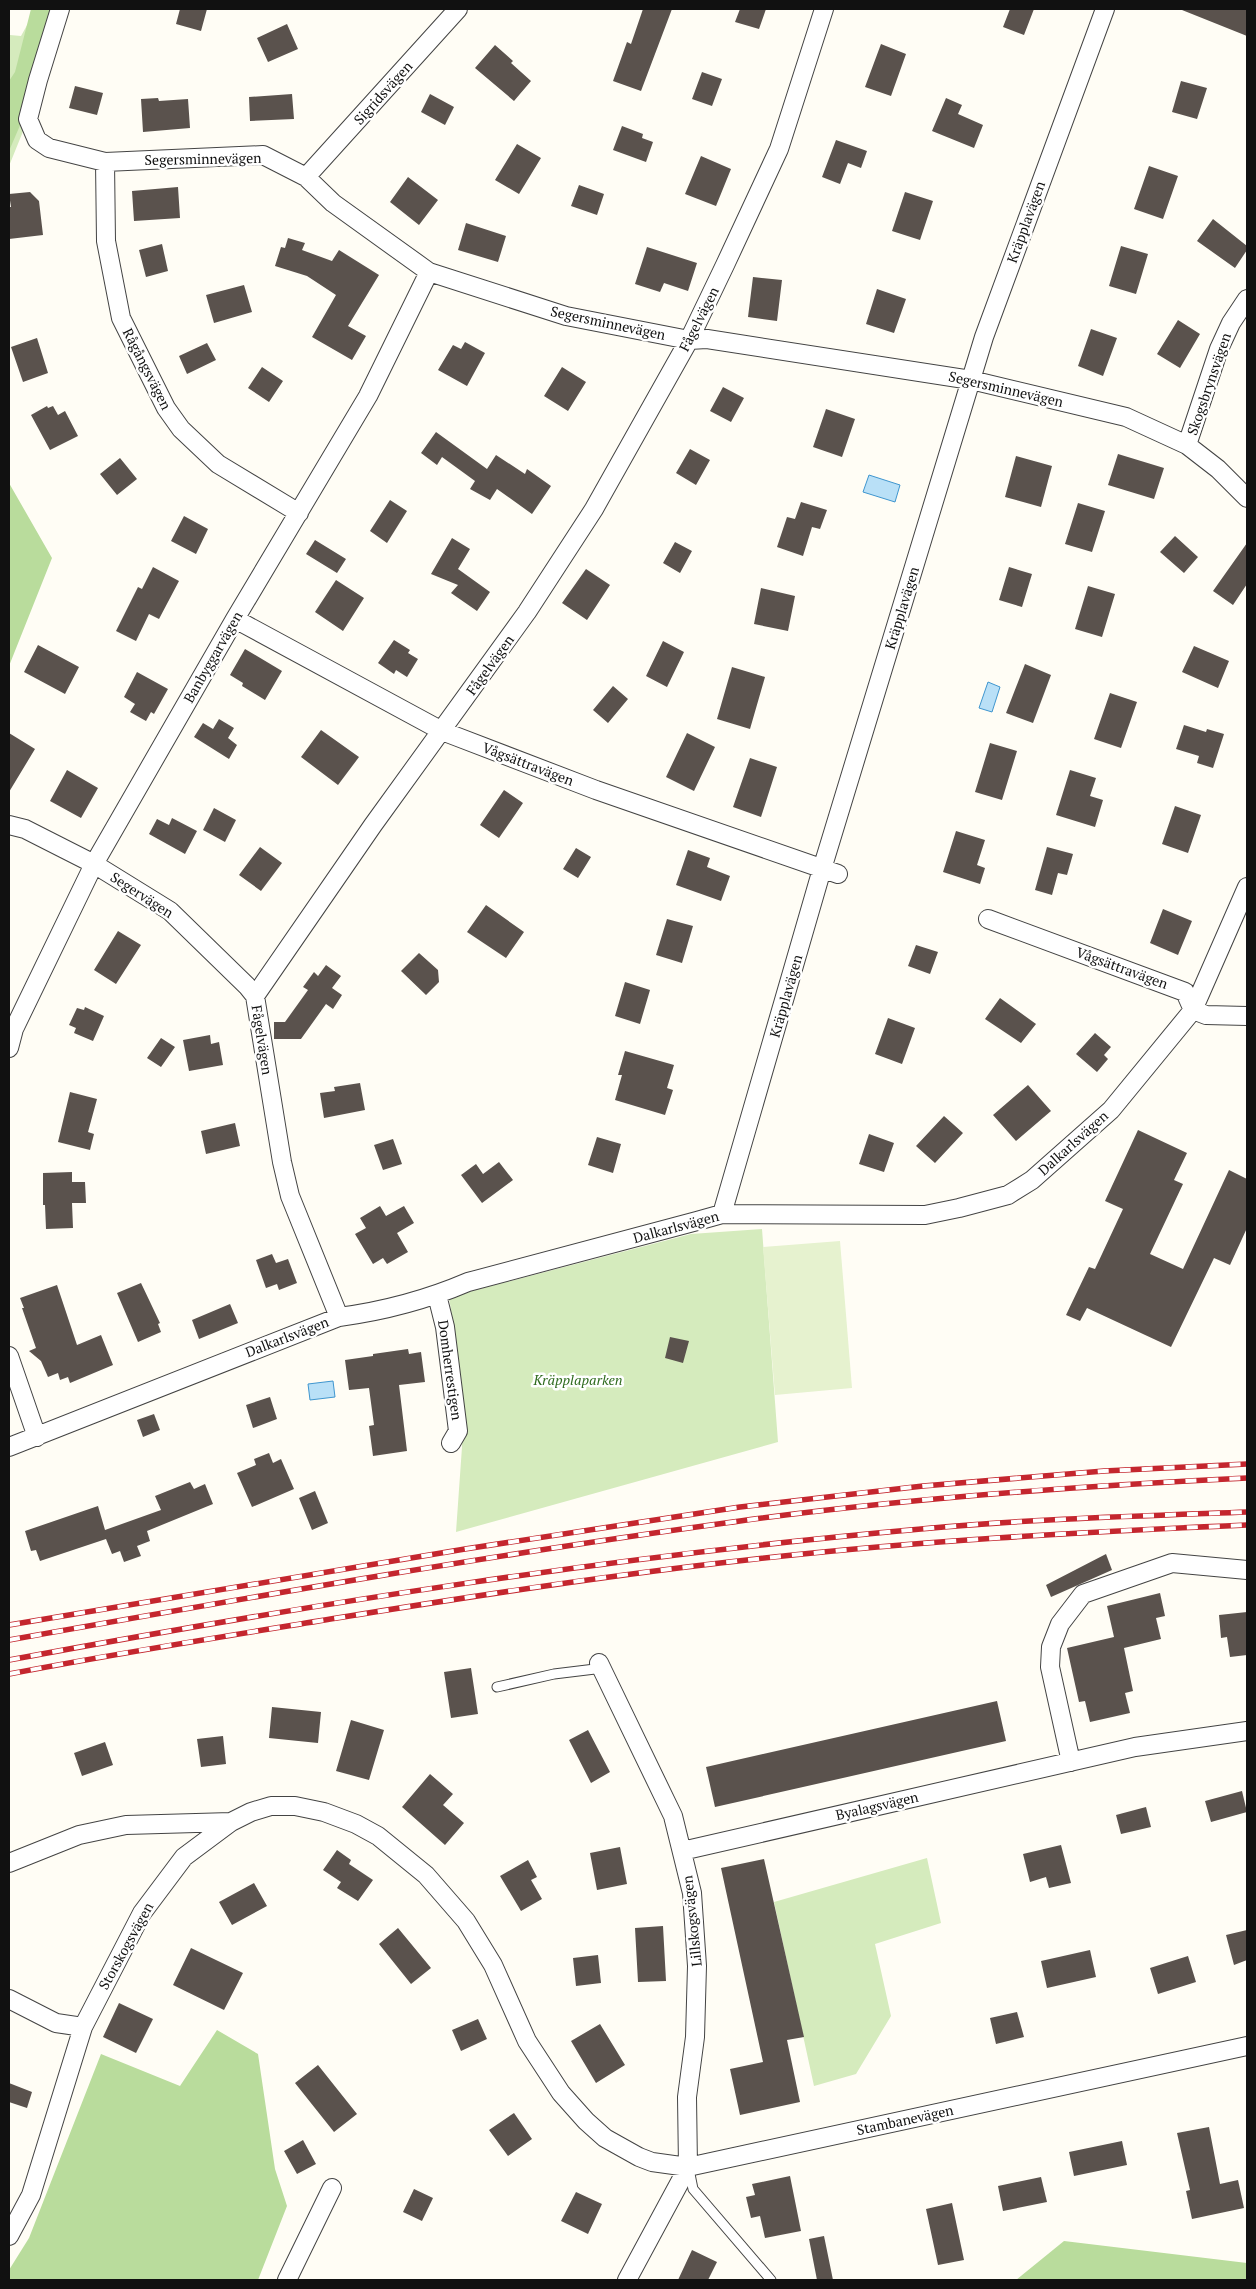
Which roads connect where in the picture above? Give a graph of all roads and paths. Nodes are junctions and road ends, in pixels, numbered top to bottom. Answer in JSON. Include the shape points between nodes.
{"nodes":[{"id":1,"x":60,"y":9,"type":"edge"},
{"id":2,"x":458,"y":9,"type":"edge"},
{"id":3,"x":824,"y":9,"type":"edge"},
{"id":4,"x":1105,"y":9,"type":"edge"},
{"id":5,"x":105,"y":162,"type":"junction"},
{"id":6,"x":306,"y":176,"type":"junction"},
{"id":7,"x":429,"y":272,"type":"junction"},
{"id":8,"x":1247,"y":299,"type":"edge"},
{"id":9,"x":689,"y":340,"type":"junction"},
{"id":10,"x":971,"y":380,"type":"junction"},
{"id":11,"x":1188,"y":445,"type":"junction"},
{"id":12,"x":1247,"y":498,"type":"edge"},
{"id":13,"x":299,"y":513,"type":"junction"},
{"id":14,"x":235,"y":619,"type":"junction"},
{"id":15,"x":442,"y":731,"type":"junction"},
{"id":16,"x":9,"y":825,"type":"edge"},
{"id":17,"x":94,"y":864,"type":"junction"},
{"id":18,"x":830,"y":871,"type":"junction"},
{"id":19,"x":1247,"y":887,"type":"edge"},
{"id":20,"x":988,"y":919,"type":"dead end"},
{"id":21,"x":255,"y":996,"type":"junction"},
{"id":22,"x":1193,"y":1010,"type":"junction"},
{"id":23,"x":1247,"y":1016,"type":"edge"},
{"id":24,"x":9,"y":1048,"type":"edge"},
{"id":25,"x":722,"y":1214,"type":"junction"},
{"id":26,"x":437,"y":1295,"type":"junction"},
{"id":27,"x":339,"y":1317,"type":"junction"},
{"id":28,"x":9,"y":1356,"type":"edge"},
{"id":29,"x":37,"y":1437,"type":"junction"},
{"id":30,"x":451,"y":1443,"type":"dead end"},
{"id":31,"x":9,"y":1447,"type":"edge"},
{"id":32,"x":1247,"y":1570,"type":"edge"},
{"id":33,"x":599,"y":1663,"type":"joint"},
{"id":34,"x":498,"y":1687,"type":"dead end"},
{"id":35,"x":1247,"y":1731,"type":"edge"},
{"id":36,"x":1071,"y":1762,"type":"junction"},
{"id":37,"x":231,"y":1822,"type":"junction"},
{"id":38,"x":682,"y":1851,"type":"junction"},
{"id":39,"x":9,"y":1863,"type":"edge"},
{"id":40,"x":9,"y":1999,"type":"edge"},
{"id":41,"x":83,"y":2027,"type":"junction"},
{"id":42,"x":1247,"y":2046,"type":"edge"},
{"id":43,"x":688,"y":2167,"type":"junction"},
{"id":44,"x":332,"y":2188,"type":"dead end"},
{"id":45,"x":9,"y":2236,"type":"edge"},
{"id":46,"x":287,"y":2280,"type":"edge"},
{"id":47,"x":627,"y":2280,"type":"edge"},
{"id":48,"x":771,"y":2280,"type":"edge"}],
"edges":[{"from":1,"to":5,"type":"street","name":"Segersminnevägen","via":[[28,119],[38,140],[49,148]]},
{"from":2,"to":6,"type":"street","name":"Sigridsvägen"},
{"from":3,"to":9,"type":"street","name":"Fågelvägen","via":[[778,149]]},
{"from":4,"to":10,"type":"street","name":"Kräpplavägen"},
{"from":5,"to":6,"type":"street","name":"Segersminnevägen","via":[[263,155]]},
{"from":5,"to":13,"type":"street","name":"Rågångsvägen","via":[[106,241],[121,318],[166,408],[181,428],[218,464]]},
{"from":6,"to":7,"type":"street","name":"Segersminnevägen","via":[[333,203]]},
{"from":7,"to":9,"type":"street","name":"Segersminnevägen","via":[[566,316]]},
{"from":7,"to":13,"type":"street","name":"Banbyggarvägen","via":[[368,396]]},
{"from":8,"to":11,"type":"street","name":"Skogsbrynsvägen","via":[[1219,349]]},
{"from":9,"to":10,"type":"street","name":"Segersminnevägen","via":[[707,339]]},
{"from":9,"to":15,"type":"street","name":"Fågelvägen","via":[[594,509],[527,612]]},
{"from":10,"to":11,"type":"street","name":"Segersminnevägen","via":[[1126,417]]},
{"from":10,"to":18,"type":"street","name":"Kräpplavägen"},
{"from":11,"to":12,"type":"street","name":"Segersminnevägen"},
{"from":13,"to":14,"type":"street","name":"Banbyggarvägen"},
{"from":14,"to":15,"type":"street","name":"Vågsättravägen"},
{"from":14,"to":17,"type":"street","name":"Banbyggarvägen"},
{"from":15,"to":18,"type":"street","name":"Vågsättravägen","via":[[596,790]]},
{"from":15,"to":21,"type":"street","name":"Fågelvägen","via":[[372,825]]},
{"from":16,"to":17,"type":"street","name":"Segervägen","via":[[25,829]]},
{"from":17,"to":21,"type":"street","name":"Segervägen","via":[[170,911]]},
{"from":17,"to":24,"type":"street","name":"Banbyggarvägen","via":[[14,1028]]},
{"from":18,"to":25,"type":"street","name":"Kräpplavägen"},
{"from":19,"to":22,"type":"street","name":"Dalkarlsvägen"},
{"from":20,"to":22,"type":"street","name":"Vågsättravägen","via":[[1185,992]]},
{"from":21,"to":27,"type":"street","name":"Fågelvägen","via":[[290,1196]]},
{"from":22,"to":23,"type":"street","via":[[1206,1015]]},
{"from":22,"to":25,"type":"street","name":"Dalkarlsvägen","via":[[1111,1110],[1032,1180],[1008,1195],[925,1215]]},
{"from":25,"to":26,"type":"street","name":"Dalkarlsvägen","via":[[468,1282]]},
{"from":26,"to":27,"type":"street","name":"Dalkarlsvägen","via":[[375,1312]]},
{"from":26,"to":30,"type":"street","name":"Domherrestigen","via":[[445,1328],[458,1431]]},
{"from":27,"to":29,"type":"street","name":"Dalkarlsvägen"},
{"from":28,"to":29,"type":"street"},
{"from":29,"to":31,"type":"street","name":"Dalkarlsvägen"},
{"from":32,"to":36,"type":"street","via":[[1172,1563],[1083,1594],[1060,1624],[1051,1647],[1050,1667]]},
{"from":33,"to":34,"type":"lane","via":[[595,1669],[554,1674]]},
{"from":33,"to":38,"type":"street","name":"Lillskogsvägen","via":[[673,1816]]},
{"from":35,"to":36,"type":"street","name":"Byalagsvägen","via":[[1135,1747]]},
{"from":36,"to":38,"type":"street","name":"Byalagsvägen"},
{"from":37,"to":39,"type":"street","via":[[126,1825],[79,1835]]},
{"from":37,"to":41,"type":"street","name":"Storskogsvägen","via":[[184,1857],[142,1913]]},
{"from":37,"to":43,"type":"street","name":"Storskogsvägen","via":[[271,1806],[295,1806],[324,1812],[378,1836],[426,1875],[466,1921],[493,1966],[527,2041],[561,2093],[586,2121],[605,2138],[639,2157]]},
{"from":38,"to":43,"type":"street","name":"Lillskogsvägen","via":[[692,1893],[697,1966],[695,2037],[687,2097]]},
{"from":40,"to":41,"type":"street","via":[[56,2022]]},
{"from":41,"to":45,"type":"street","name":"Storskogsvägen","via":[[31,2194]]},
{"from":42,"to":43,"type":"street","name":"Stambanevägen"},
{"from":43,"to":47,"type":"street"},
{"from":43,"to":48,"type":"lane","via":[[693,2189]]},
{"from":44,"to":46,"type":"street"}]}
